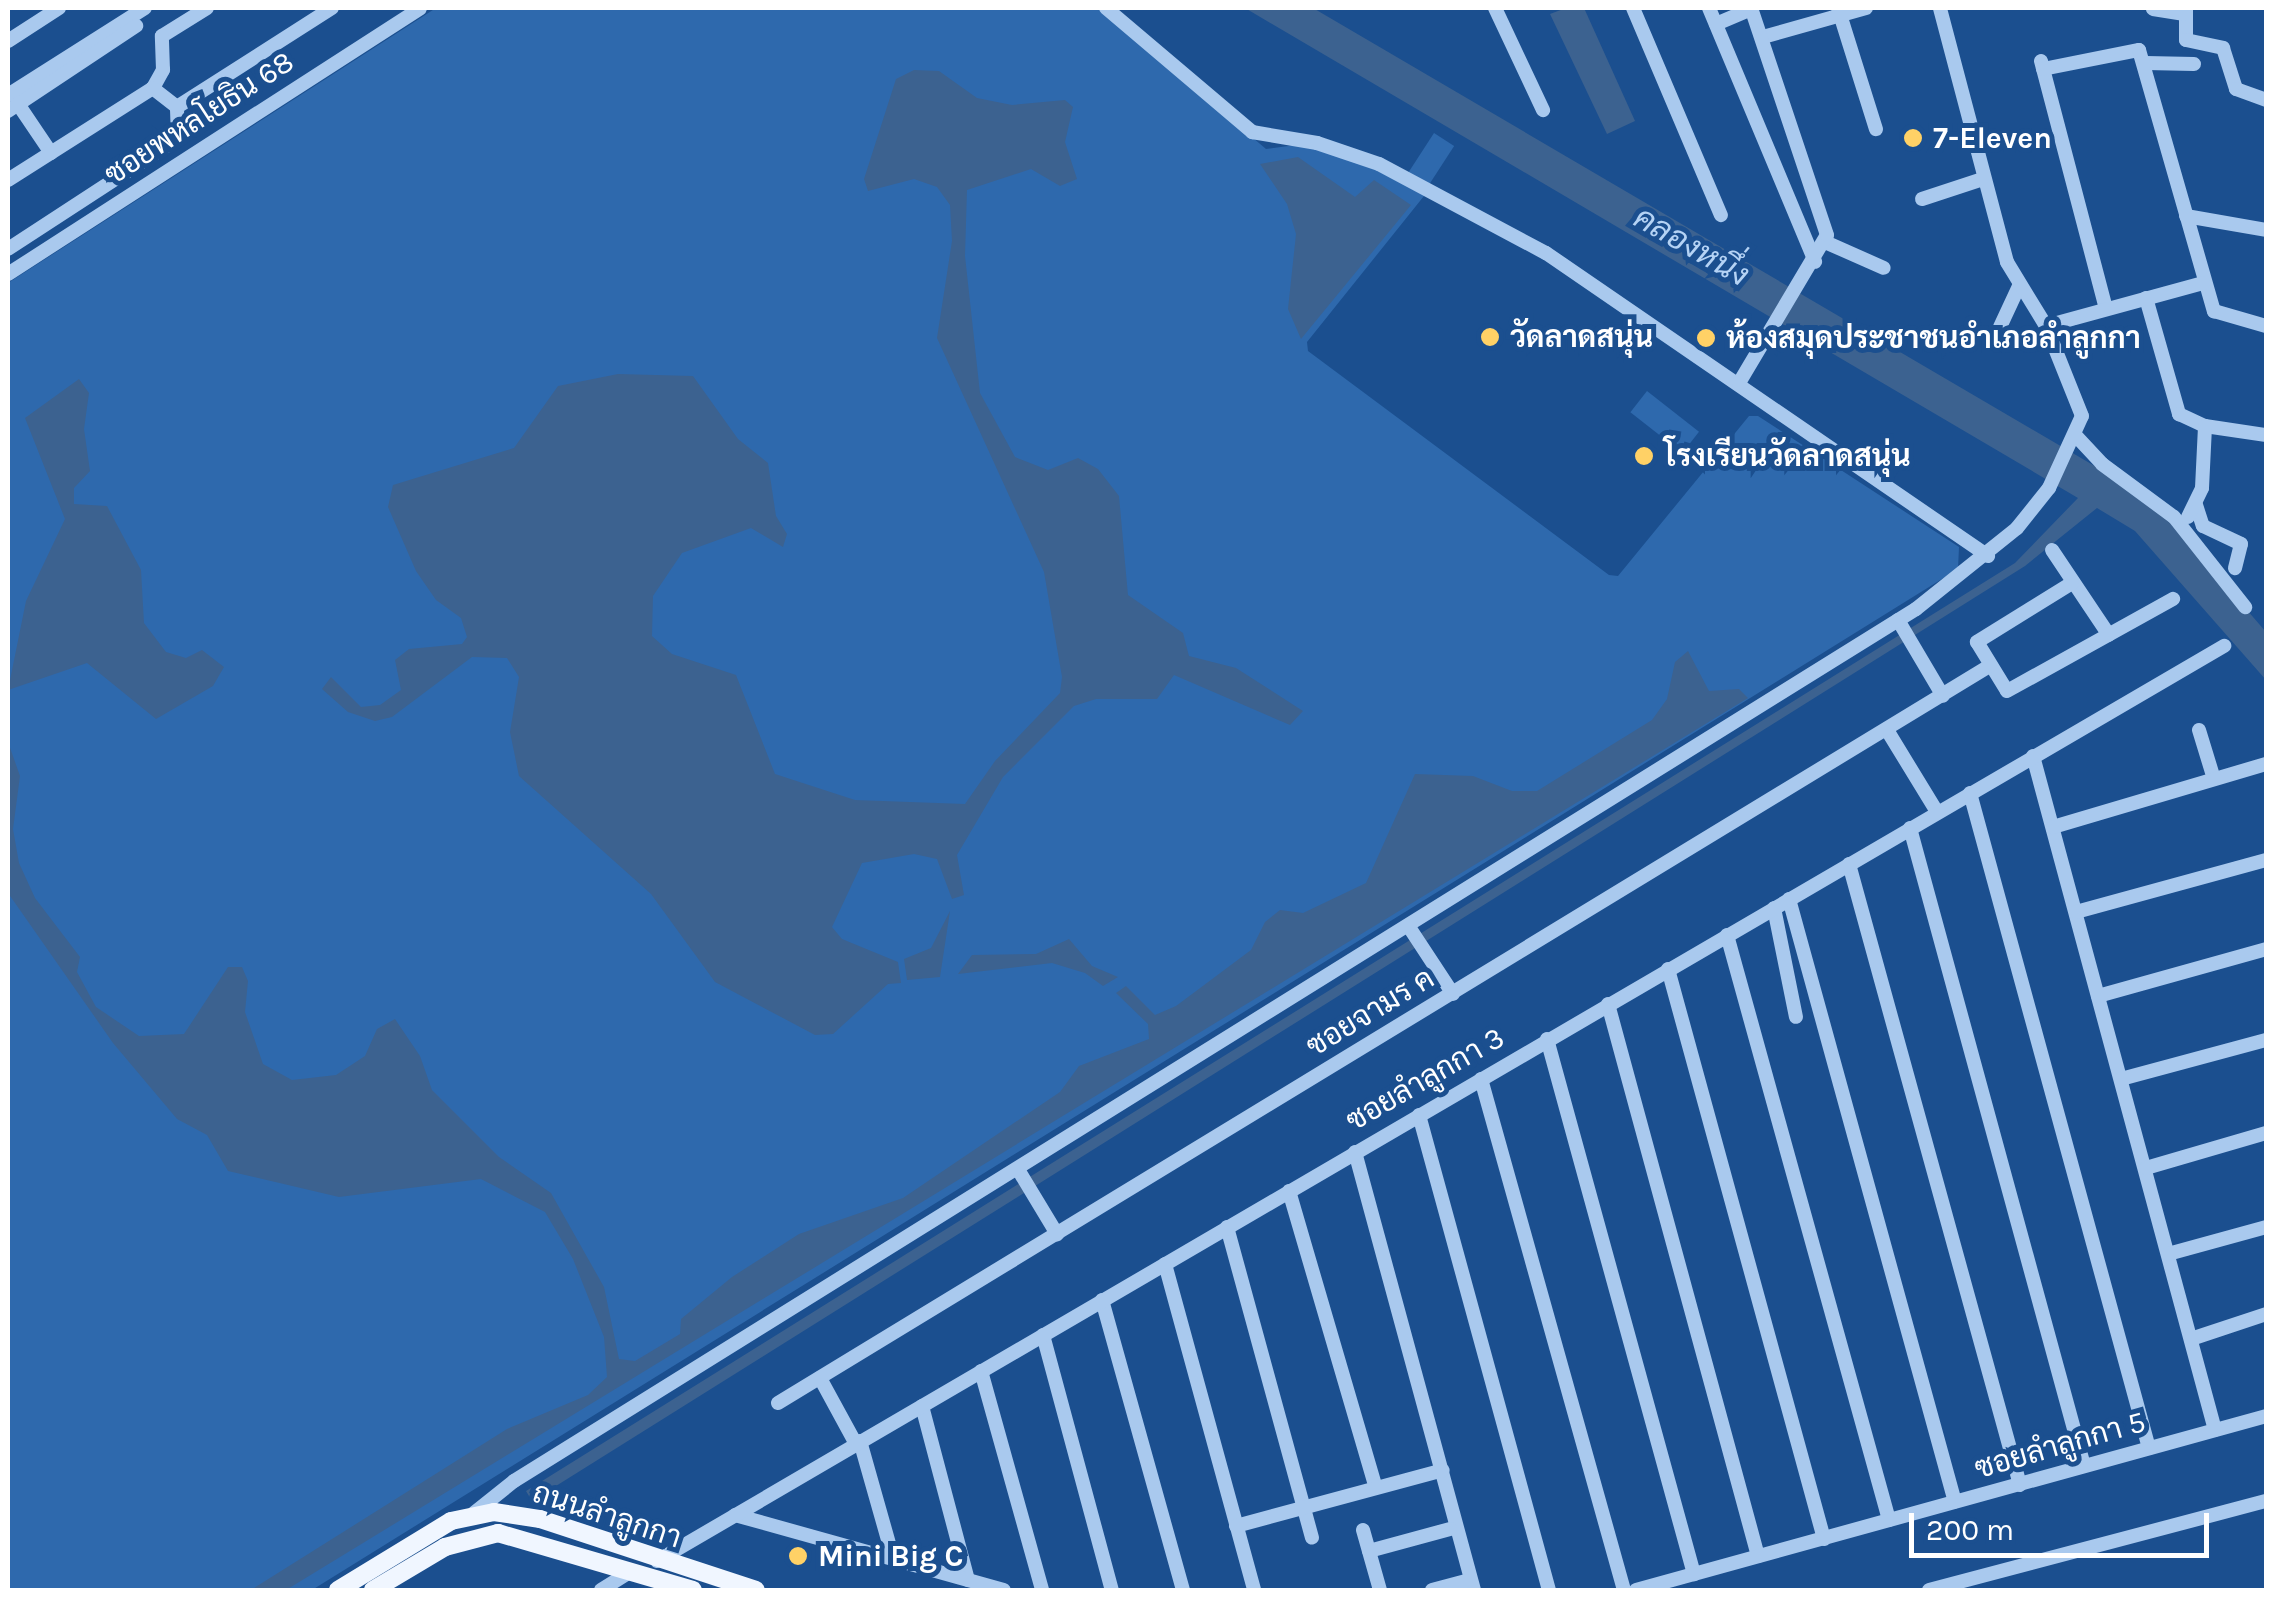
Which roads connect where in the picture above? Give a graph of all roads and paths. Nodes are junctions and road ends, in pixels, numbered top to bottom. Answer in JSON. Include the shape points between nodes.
{"nodes":[{"id":1,"x":59,"y":8,"type":"edge"},
{"id":2,"x":144,"y":8,"type":"edge"},
{"id":3,"x":206,"y":8,"type":"edge"},
{"id":4,"x":332,"y":8,"type":"edge"},
{"id":5,"x":420,"y":8,"type":"edge"},
{"id":6,"x":1106,"y":8,"type":"edge"},
{"id":7,"x":1495,"y":8,"type":"edge"},
{"id":8,"x":1633,"y":8,"type":"edge"},
{"id":9,"x":1709,"y":8,"type":"edge"},
{"id":10,"x":1752,"y":8,"type":"edge"},
{"id":11,"x":1866,"y":8,"type":"edge"},
{"id":12,"x":1940,"y":8,"type":"edge"},
{"id":13,"x":2154,"y":8,"type":"edge"},
{"id":14,"x":1839,"y":11,"type":"edge"},
{"id":15,"x":2186,"y":11,"type":"edge"},
{"id":16,"x":130,"y":24,"type":"junction"},
{"id":17,"x":1716,"y":24,"type":"junction"},
{"id":18,"x":162,"y":36,"type":"junction"},
{"id":19,"x":1763,"y":37,"type":"junction"},
{"id":20,"x":8,"y":41,"type":"edge"},
{"id":21,"x":2146,"y":62,"type":"junction"},
{"id":22,"x":2194,"y":64,"type":"dead end"},
{"id":23,"x":153,"y":88,"type":"junction"},
{"id":24,"x":2266,"y":100,"type":"edge"},
{"id":25,"x":11,"y":104,"type":"edge"},
{"id":26,"x":177,"y":107,"type":"junction"},
{"id":27,"x":1543,"y":110,"type":"dead end"},
{"id":28,"x":1876,"y":129,"type":"dead end"},
{"id":29,"x":50,"y":152,"type":"junction"},
{"id":30,"x":8,"y":180,"type":"edge"},
{"id":31,"x":1984,"y":180,"type":"junction"},
{"id":32,"x":1922,"y":200,"type":"dead end"},
{"id":33,"x":1721,"y":214,"type":"dead end"},
{"id":34,"x":2186,"y":216,"type":"junction"},
{"id":35,"x":2266,"y":230,"type":"edge"},
{"id":36,"x":1825,"y":242,"type":"junction"},
{"id":37,"x":8,"y":249,"type":"edge"},
{"id":38,"x":1815,"y":262,"type":"junction"},
{"id":39,"x":1884,"y":268,"type":"dead end"},
{"id":40,"x":8,"y":274,"type":"edge"},
{"id":41,"x":2203,"y":283,"type":"junction"},
{"id":42,"x":2018,"y":286,"type":"junction"},
{"id":43,"x":2146,"y":298,"type":"junction"},
{"id":44,"x":2106,"y":310,"type":"junction"},
{"id":45,"x":2000,"y":326,"type":"dead end"},
{"id":46,"x":2046,"y":326,"type":"junction"},
{"id":47,"x":2266,"y":326,"type":"edge"},
{"id":48,"x":1739,"y":384,"type":"junction"},
{"id":49,"x":2205,"y":426,"type":"junction"},
{"id":50,"x":2266,"y":435,"type":"edge"},
{"id":51,"x":2077,"y":439,"type":"junction"},
{"id":52,"x":1961,"y":538,"type":"junction"},
{"id":53,"x":2052,"y":550,"type":"dead end"},
{"id":54,"x":1988,"y":556,"type":"junction"},
{"id":55,"x":2235,"y":568,"type":"dead end"},
{"id":56,"x":1963,"y":576,"type":"junction"},
{"id":57,"x":2072,"y":583,"type":"junction"},
{"id":58,"x":2173,"y":599,"type":"dead end"},
{"id":59,"x":2245,"y":607,"type":"dead end"},
{"id":60,"x":1904,"y":629,"type":"junction"},
{"id":61,"x":2109,"y":635,"type":"junction"},
{"id":62,"x":2224,"y":646,"type":"dead end"},
{"id":63,"x":1990,"y":666,"type":"junction"},
{"id":64,"x":1943,"y":696,"type":"junction"},
{"id":65,"x":1887,"y":730,"type":"junction"},
{"id":66,"x":2199,"y":730,"type":"dead end"},
{"id":67,"x":2033,"y":756,"type":"junction"},
{"id":68,"x":2266,"y":764,"type":"edge"},
{"id":69,"x":2214,"y":780,"type":"junction"},
{"id":70,"x":1970,"y":793,"type":"junction"},
{"id":71,"x":1938,"y":812,"type":"junction"},
{"id":72,"x":2052,"y":826,"type":"junction"},
{"id":73,"x":1910,"y":828,"type":"junction"},
{"id":74,"x":2266,"y":860,"type":"edge"},
{"id":75,"x":1849,"y":864,"type":"junction"},
{"id":76,"x":1789,"y":899,"type":"junction"},
{"id":77,"x":1774,"y":908,"type":"junction"},
{"id":78,"x":2076,"y":912,"type":"junction"},
{"id":79,"x":1727,"y":935,"type":"junction"},
{"id":80,"x":1416,"y":937,"type":"junction"},
{"id":81,"x":2266,"y":949,"type":"edge"},
{"id":82,"x":1668,"y":970,"type":"junction"},
{"id":83,"x":1453,"y":994,"type":"junction"},
{"id":84,"x":2098,"y":996,"type":"junction"},
{"id":85,"x":1608,"y":1004,"type":"junction"},
{"id":86,"x":1796,"y":1017,"type":"dead end"},
{"id":87,"x":1548,"y":1039,"type":"junction"},
{"id":88,"x":2266,"y":1040,"type":"edge"},
{"id":89,"x":1481,"y":1078,"type":"junction"},
{"id":90,"x":2121,"y":1079,"type":"junction"},
{"id":91,"x":1419,"y":1115,"type":"junction"},
{"id":92,"x":2266,"y":1133,"type":"edge"},
{"id":93,"x":1355,"y":1152,"type":"junction"},
{"id":94,"x":2146,"y":1168,"type":"junction"},
{"id":95,"x":1025,"y":1181,"type":"junction"},
{"id":96,"x":1289,"y":1191,"type":"junction"},
{"id":97,"x":1226,"y":1227,"type":"junction"},
{"id":98,"x":2266,"y":1227,"type":"edge"},
{"id":99,"x":1057,"y":1234,"type":"junction"},
{"id":100,"x":2168,"y":1254,"type":"junction"},
{"id":101,"x":1165,"y":1264,"type":"junction"},
{"id":102,"x":1102,"y":1300,"type":"junction"},
{"id":103,"x":2266,"y":1314,"type":"edge"},
{"id":104,"x":1043,"y":1335,"type":"junction"},
{"id":105,"x":2190,"y":1339,"type":"junction"},
{"id":106,"x":982,"y":1371,"type":"junction"},
{"id":107,"x":820,"y":1378,"type":"junction"},
{"id":108,"x":778,"y":1404,"type":"dead end"},
{"id":109,"x":922,"y":1406,"type":"junction"},
{"id":110,"x":2266,"y":1416,"type":"edge"},
{"id":111,"x":2215,"y":1430,"type":"junction"},
{"id":112,"x":858,"y":1443,"type":"junction"},
{"id":113,"x":2149,"y":1448,"type":"junction"},
{"id":114,"x":2084,"y":1466,"type":"junction"},
{"id":115,"x":1443,"y":1470,"type":"junction"},
{"id":116,"x":2020,"y":1485,"type":"junction"},
{"id":117,"x":1376,"y":1488,"type":"junction"},
{"id":118,"x":2266,"y":1501,"type":"edge"},
{"id":119,"x":1955,"y":1502,"type":"junction"},
{"id":120,"x":1303,"y":1508,"type":"junction"},
{"id":121,"x":474,"y":1513,"type":"junction"},
{"id":122,"x":735,"y":1515,"type":"junction"},
{"id":123,"x":1890,"y":1520,"type":"junction"},
{"id":124,"x":1236,"y":1526,"type":"junction"},
{"id":125,"x":1450,"y":1529,"type":"dead end"},
{"id":126,"x":1363,"y":1530,"type":"dead end"},
{"id":127,"x":1312,"y":1538,"type":"dead end"},
{"id":128,"x":1824,"y":1538,"type":"junction"},
{"id":129,"x":1369,"y":1552,"type":"junction"},
{"id":130,"x":1758,"y":1556,"type":"junction"},
{"id":131,"x":893,"y":1558,"type":"junction"},
{"id":132,"x":656,"y":1561,"type":"junction"},
{"id":133,"x":632,"y":1571,"type":"junction"},
{"id":134,"x":1694,"y":1574,"type":"junction"},
{"id":135,"x":968,"y":1580,"type":"junction"},
{"id":136,"x":1470,"y":1586,"type":"edge"},
{"id":137,"x":338,"y":1590,"type":"edge"},
{"id":138,"x":373,"y":1590,"type":"edge"},
{"id":139,"x":601,"y":1590,"type":"edge"},
{"id":140,"x":693,"y":1590,"type":"edge"},
{"id":141,"x":756,"y":1590,"type":"edge"},
{"id":142,"x":1004,"y":1590,"type":"edge"},
{"id":143,"x":1042,"y":1590,"type":"edge"},
{"id":144,"x":1112,"y":1590,"type":"edge"},
{"id":145,"x":1182,"y":1590,"type":"edge"},
{"id":146,"x":1254,"y":1590,"type":"edge"},
{"id":147,"x":1380,"y":1590,"type":"edge"},
{"id":148,"x":1432,"y":1590,"type":"edge"},
{"id":149,"x":1549,"y":1590,"type":"edge"},
{"id":150,"x":1624,"y":1590,"type":"edge"},
{"id":151,"x":1636,"y":1590,"type":"edge"},
{"id":152,"x":1928,"y":1590,"type":"edge"}],
"edges":[{"from":1,"to":20,"type":"street"},
{"from":2,"to":16,"type":"street"},
{"from":3,"to":18,"type":"street"},
{"from":4,"to":26,"type":"street"},
{"from":5,"to":40,"type":"street","name":"ซอยพหลโยธิน 68"},
{"from":6,"to":48,"type":"street","via":[[1252,132],[1317,142],[1380,164],[1546,254]]},
{"from":7,"to":27,"type":"street"},
{"from":8,"to":33,"type":"street"},
{"from":9,"to":17,"type":"street"},
{"from":10,"to":17,"type":"street"},
{"from":10,"to":19,"type":"street"},
{"from":11,"to":14,"type":"street"},
{"from":12,"to":31,"type":"street"},
{"from":13,"to":15,"type":"street"},
{"from":14,"to":19,"type":"street"},
{"from":14,"to":28,"type":"street"},
{"from":15,"to":24,"type":"street","via":[[2186,40],[2223,48],[2236,89]]},
{"from":16,"to":18,"type":"street"},
{"from":16,"to":25,"type":"street"},
{"from":17,"to":38,"type":"street"},
{"from":18,"to":23,"type":"street","via":[[163,70]]},
{"from":19,"to":36,"type":"street","via":[[1825,222]]},
{"from":21,"to":22,"type":"street"},
{"from":21,"to":34,"type":"street"},
{"from":21,"to":44,"type":"street","via":[[2134,48],[2042,64]]},
{"from":23,"to":26,"type":"street"},
{"from":23,"to":29,"type":"street"},
{"from":25,"to":29,"type":"street"},
{"from":26,"to":37,"type":"street","via":[[178,138]]},
{"from":29,"to":30,"type":"street"},
{"from":31,"to":32,"type":"street"},
{"from":31,"to":42,"type":"street"},
{"from":34,"to":35,"type":"street"},
{"from":34,"to":41,"type":"street"},
{"from":36,"to":38,"type":"street"},
{"from":36,"to":39,"type":"street"},
{"from":38,"to":48,"type":"street"},
{"from":41,"to":43,"type":"street"},
{"from":41,"to":47,"type":"street","via":[[2222,318]]},
{"from":42,"to":45,"type":"street"},
{"from":42,"to":46,"type":"street"},
{"from":43,"to":44,"type":"street"},
{"from":43,"to":49,"type":"street","via":[[2175,406]]},
{"from":44,"to":46,"type":"street"},
{"from":46,"to":51,"type":"street","via":[[2080,404]]},
{"from":48,"to":52,"type":"street"},
{"from":49,"to":50,"type":"street"},
{"from":49,"to":55,"type":"street","via":[[2192,511],[2203,526],[2241,544]]},
{"from":51,"to":54,"type":"street","via":[[2050,488]]},
{"from":51,"to":59,"type":"street","via":[[2174,517]]},
{"from":52,"to":54,"type":"street"},
{"from":52,"to":56,"type":"street"},
{"from":53,"to":57,"type":"street"},
{"from":54,"to":56,"type":"street"},
{"from":56,"to":60,"type":"street"},
{"from":57,"to":61,"type":"street"},
{"from":57,"to":63,"type":"street","via":[[1980,638],[1976,646]]},
{"from":58,"to":61,"type":"street"},
{"from":60,"to":64,"type":"street"},
{"from":60,"to":80,"type":"street"},
{"from":61,"to":63,"type":"street","via":[[2015,692],[2007,691]]},
{"from":62,"to":67,"type":"street","name":"ซอยลำลูกกา 3"},
{"from":63,"to":64,"type":"street","name":"ซอยจามร ค"},
{"from":64,"to":65,"type":"street","name":"ซอยจามร ค"},
{"from":65,"to":71,"type":"street"},
{"from":65,"to":83,"type":"street","name":"ซอยจามร ค"},
{"from":66,"to":69,"type":"street"},
{"from":67,"to":70,"type":"street","name":"ซอยลำลูกกา 3"},
{"from":67,"to":72,"type":"street"},
{"from":68,"to":69,"type":"street"},
{"from":69,"to":72,"type":"street"},
{"from":70,"to":71,"type":"street","name":"ซอยลำลูกกา 3"},
{"from":70,"to":113,"type":"street"},
{"from":71,"to":73,"type":"street","name":"ซอยลำลูกกา 3"},
{"from":72,"to":78,"type":"street"},
{"from":73,"to":75,"type":"street","name":"ซอยลำลูกกา 3"},
{"from":73,"to":114,"type":"street"},
{"from":74,"to":78,"type":"street"},
{"from":75,"to":76,"type":"street","name":"ซอยลำลูกกา 3"},
{"from":75,"to":116,"type":"street"},
{"from":76,"to":77,"type":"street","name":"ซอยลำลูกกา 3"},
{"from":76,"to":119,"type":"street"},
{"from":77,"to":79,"type":"street","name":"ซอยลำลูกกา 3"},
{"from":77,"to":86,"type":"street"},
{"from":78,"to":84,"type":"street"},
{"from":79,"to":82,"type":"street","name":"ซอยลำลูกกา 3"},
{"from":79,"to":123,"type":"street"},
{"from":80,"to":83,"type":"street"},
{"from":80,"to":95,"type":"street"},
{"from":81,"to":84,"type":"street"},
{"from":82,"to":85,"type":"street","name":"ซอยลำลูกกา 3"},
{"from":82,"to":128,"type":"street"},
{"from":83,"to":99,"type":"street","name":"ซอยจามร ค"},
{"from":84,"to":90,"type":"street"},
{"from":85,"to":87,"type":"street","name":"ซอยลำลูกกา 3"},
{"from":85,"to":130,"type":"street"},
{"from":87,"to":89,"type":"street","name":"ซอยลำลูกกา 3"},
{"from":87,"to":134,"type":"street"},
{"from":88,"to":90,"type":"street"},
{"from":89,"to":91,"type":"street","name":"ซอยลำลูกกา 3"},
{"from":89,"to":150,"type":"street"},
{"from":90,"to":94,"type":"street"},
{"from":91,"to":93,"type":"street","name":"ซอยลำลูกกา 3"},
{"from":91,"to":149,"type":"street"},
{"from":92,"to":94,"type":"street"},
{"from":93,"to":96,"type":"street","name":"ซอยลำลูกกา 3"},
{"from":93,"to":115,"type":"street"},
{"from":94,"to":100,"type":"street"},
{"from":95,"to":99,"type":"street"},
{"from":95,"to":121,"type":"street","via":[[514,1481]]},
{"from":96,"to":97,"type":"street","name":"ซอยลำลูกกา 3"},
{"from":96,"to":117,"type":"street"},
{"from":97,"to":101,"type":"street","name":"ซอยลำลูกกา 3"},
{"from":97,"to":120,"type":"street"},
{"from":98,"to":100,"type":"street"},
{"from":99,"to":107,"type":"street","name":"ซอยจามร ค"},
{"from":100,"to":105,"type":"street"},
{"from":101,"to":102,"type":"street","name":"ซอยลำลูกกา 3"},
{"from":101,"to":124,"type":"street"},
{"from":102,"to":104,"type":"street","name":"ซอยลำลูกกา 3"},
{"from":102,"to":145,"type":"street"},
{"from":103,"to":105,"type":"street"},
{"from":104,"to":106,"type":"street","name":"ซอยลำลูกกา 3"},
{"from":104,"to":144,"type":"street"},
{"from":105,"to":111,"type":"street"},
{"from":106,"to":109,"type":"street","name":"ซอยลำลูกกา 3"},
{"from":106,"to":143,"type":"street"},
{"from":107,"to":108,"type":"street","name":"ซอยจามร ค"},
{"from":107,"to":112,"type":"street"},
{"from":109,"to":112,"type":"street","name":"ซอยลำลูกกา 3"},
{"from":109,"to":135,"type":"street"},
{"from":110,"to":111,"type":"street","name":"ซอยลำลูกกา 5"},
{"from":111,"to":113,"type":"street","name":"ซอยลำลูกกา 5"},
{"from":112,"to":122,"type":"street","name":"ซอยลำลูกกา 3"},
{"from":112,"to":131,"type":"street"},
{"from":113,"to":114,"type":"street","name":"ซอยลำลูกกา 5"},
{"from":114,"to":116,"type":"street","name":"ซอยลำลูกกา 5"},
{"from":115,"to":117,"type":"street"},
{"from":115,"to":136,"type":"street"},
{"from":116,"to":119,"type":"street","name":"ซอยลำลูกกา 5"},
{"from":117,"to":120,"type":"street"},
{"from":118,"to":152,"type":"street"},
{"from":119,"to":123,"type":"street","name":"ซอยลำลูกกา 5"},
{"from":120,"to":124,"type":"street"},
{"from":120,"to":127,"type":"street"},
{"from":121,"to":132,"type":"main road","name":"ถนนลำลูกกา","via":[[540,1519]]},
{"from":121,"to":137,"type":"main road"},
{"from":122,"to":131,"type":"street"},
{"from":122,"to":132,"type":"street","name":"ซอยลำลูกกา 3"},
{"from":123,"to":128,"type":"street","name":"ซอยลำลูกกา 5"},
{"from":124,"to":146,"type":"street"},
{"from":125,"to":129,"type":"street"},
{"from":126,"to":129,"type":"street"},
{"from":128,"to":130,"type":"street","name":"ซอยลำลูกกา 5"},
{"from":129,"to":147,"type":"street"},
{"from":130,"to":134,"type":"street","name":"ซอยลำลูกกา 5"},
{"from":131,"to":135,"type":"street"},
{"from":132,"to":141,"type":"main road","name":"ถนนลำลูกกา"},
{"from":133,"to":138,"type":"main road","name":"ถนนลำลูกกา","via":[[498,1533],[444,1547]]},
{"from":133,"to":139,"type":"street"},
{"from":133,"to":140,"type":"main road","name":"ถนนลำลูกกา"},
{"from":134,"to":151,"type":"street","name":"ซอยลำลูกกา 5"},
{"from":135,"to":142,"type":"street"},
{"from":136,"to":148,"type":"street"}]}
